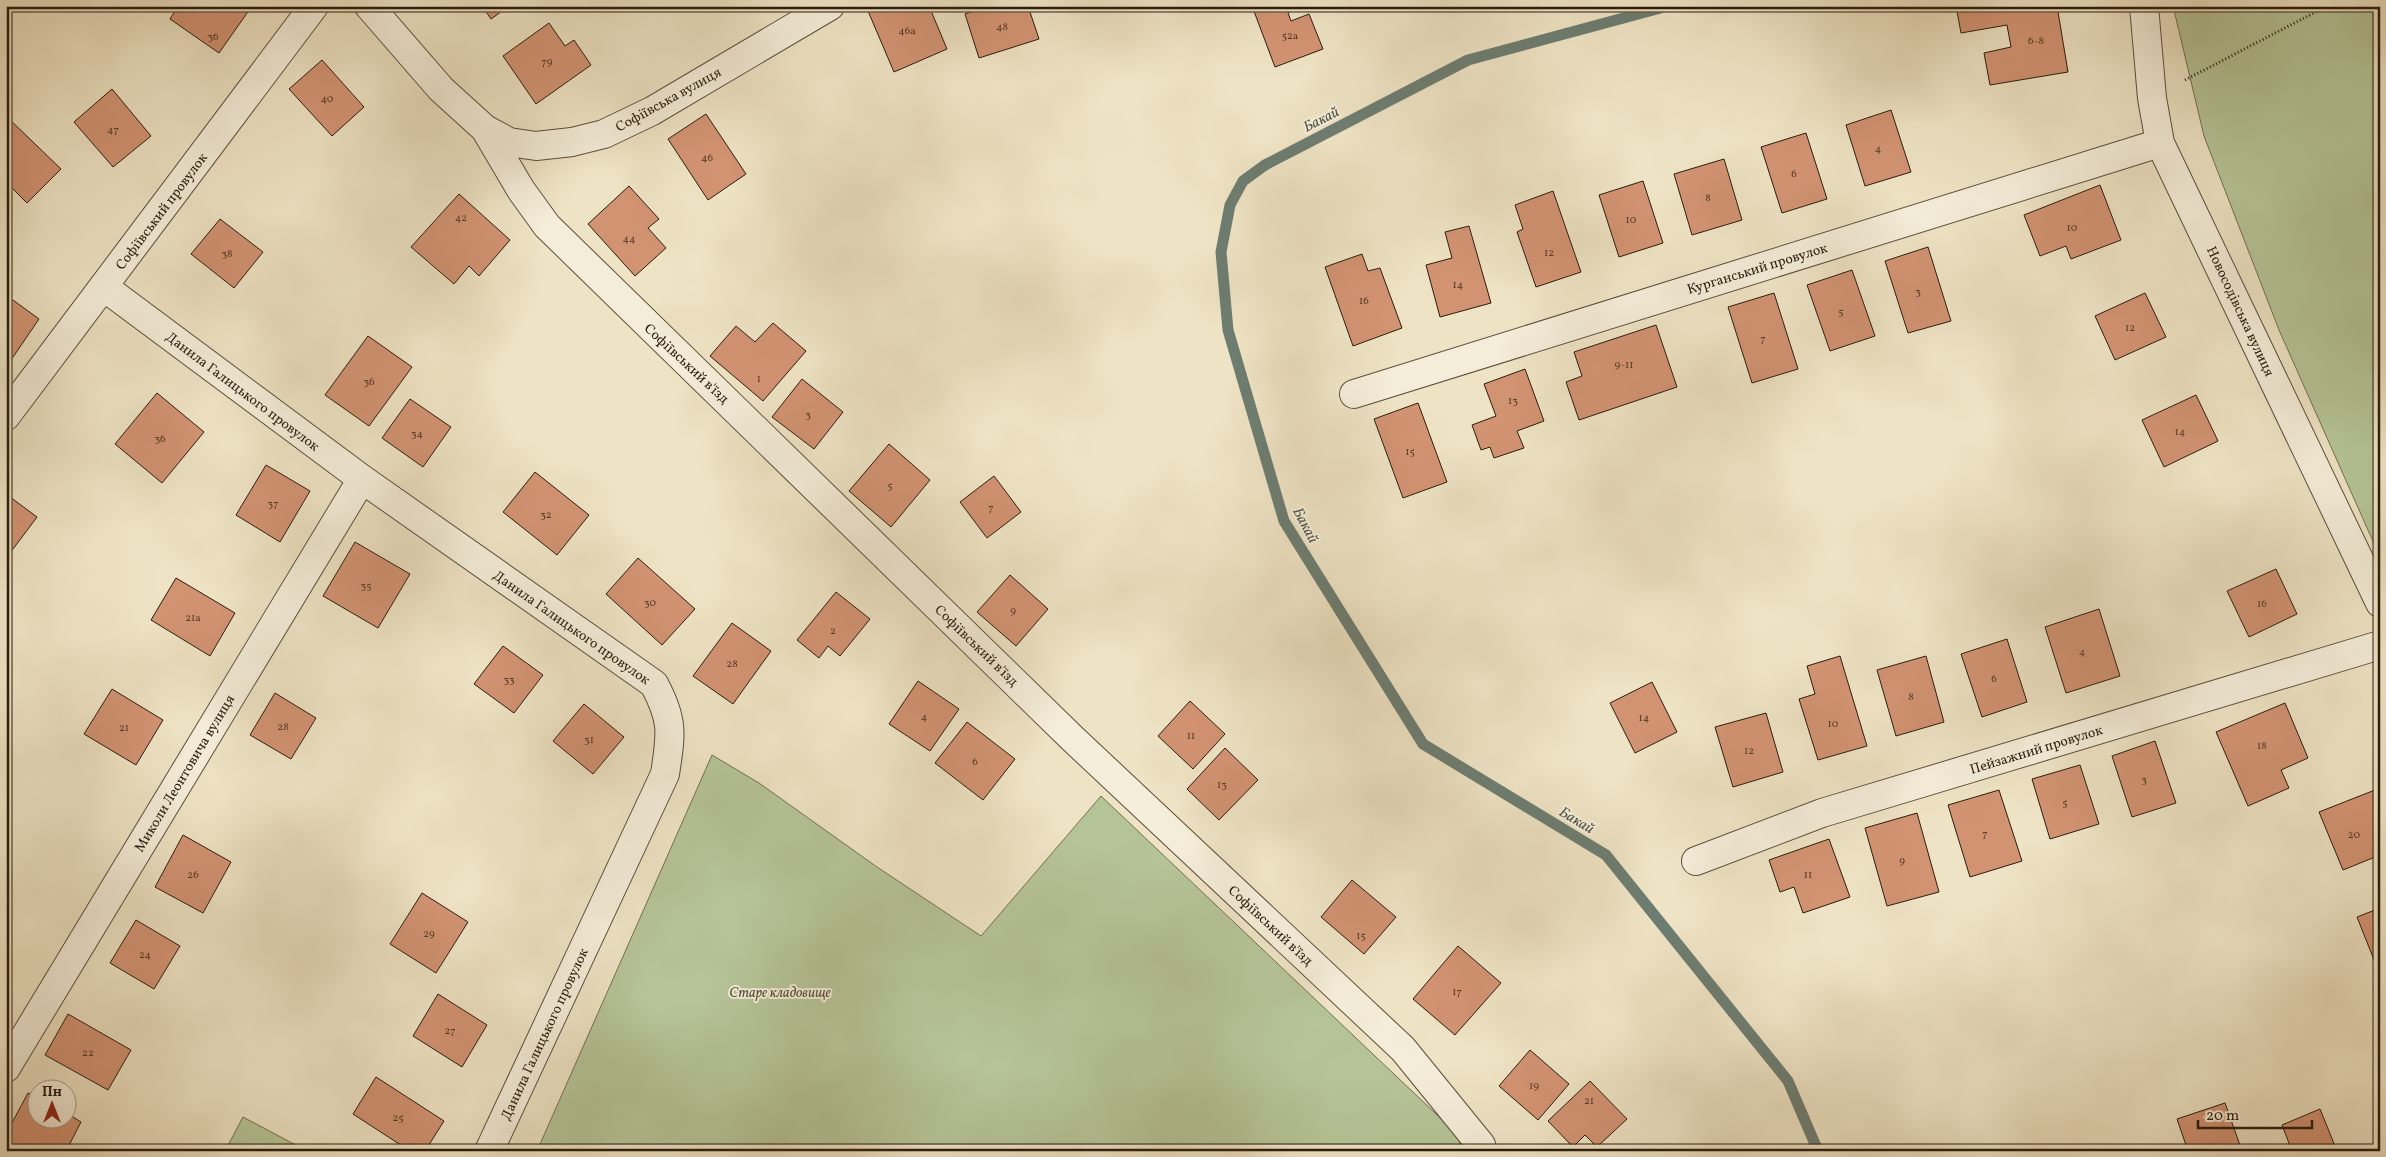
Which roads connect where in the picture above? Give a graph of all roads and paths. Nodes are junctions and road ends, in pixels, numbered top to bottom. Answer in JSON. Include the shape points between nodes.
{"nodes":[{"id":1,"x":314,"y":6,"type":"edge"},
{"id":2,"x":369,"y":6,"type":"edge"},
{"id":3,"x":830,"y":6,"type":"edge"},
{"id":4,"x":2144,"y":6,"type":"edge"},
{"id":5,"x":2326,"y":6,"type":"edge"},
{"id":6,"x":2152,"y":98,"type":"junction"},
{"id":7,"x":485,"y":129,"type":"junction"},
{"id":8,"x":2160,"y":143,"type":"junction"},
{"id":9,"x":104,"y":287,"type":"junction"},
{"id":10,"x":1354,"y":394,"type":"dead end"},
{"id":11,"x":6,"y":416,"type":"edge"},
{"id":12,"x":362,"y":479,"type":"junction"},
{"id":13,"x":2380,"y":603,"type":"edge"},
{"id":14,"x":2380,"y":645,"type":"edge"},
{"id":15,"x":1696,"y":860,"type":"dead end"},
{"id":16,"x":6,"y":1068,"type":"edge"},
{"id":17,"x":489,"y":1151,"type":"edge"},
{"id":18,"x":1483,"y":1151,"type":"edge"}],
"edges":[{"from":1,"to":9,"type":"street","name":"Софіївський провулок"},
{"from":2,"to":7,"type":"street","name":"Софіївська вулиця","via":[[441,89]]},
{"from":3,"to":7,"type":"street","name":"Софіївська вулиця","via":[[652,111],[604,134],[536,146],[509,142]]},
{"from":4,"to":6,"type":"street","name":"Новосодівська вулиця"},
{"from":5,"to":6,"type":"path"},
{"from":6,"to":8,"type":"street","name":"Новосодівська вулиця"},
{"from":7,"to":18,"type":"street","name":"Софіївський в'їзд","via":[[520,190],[546,226],[1072,738],[1403,1049]]},
{"from":8,"to":10,"type":"street","name":"Курганський провулок"},
{"from":8,"to":13,"type":"street","name":"Новосодівська вулиця"},
{"from":9,"to":11,"type":"street","name":"Софіївський провулок"},
{"from":9,"to":12,"type":"street","name":"Данила Галицького провулок"},
{"from":12,"to":16,"type":"street","name":"Миколи Леонтовича вулиця"},
{"from":12,"to":17,"type":"street","name":"Данила Галицького провулок","via":[[654,684],[666,707],[670,736],[665,774]]},
{"from":14,"to":15,"type":"street","name":"Пейзажний провулок","via":[[1822,813]]}]}
